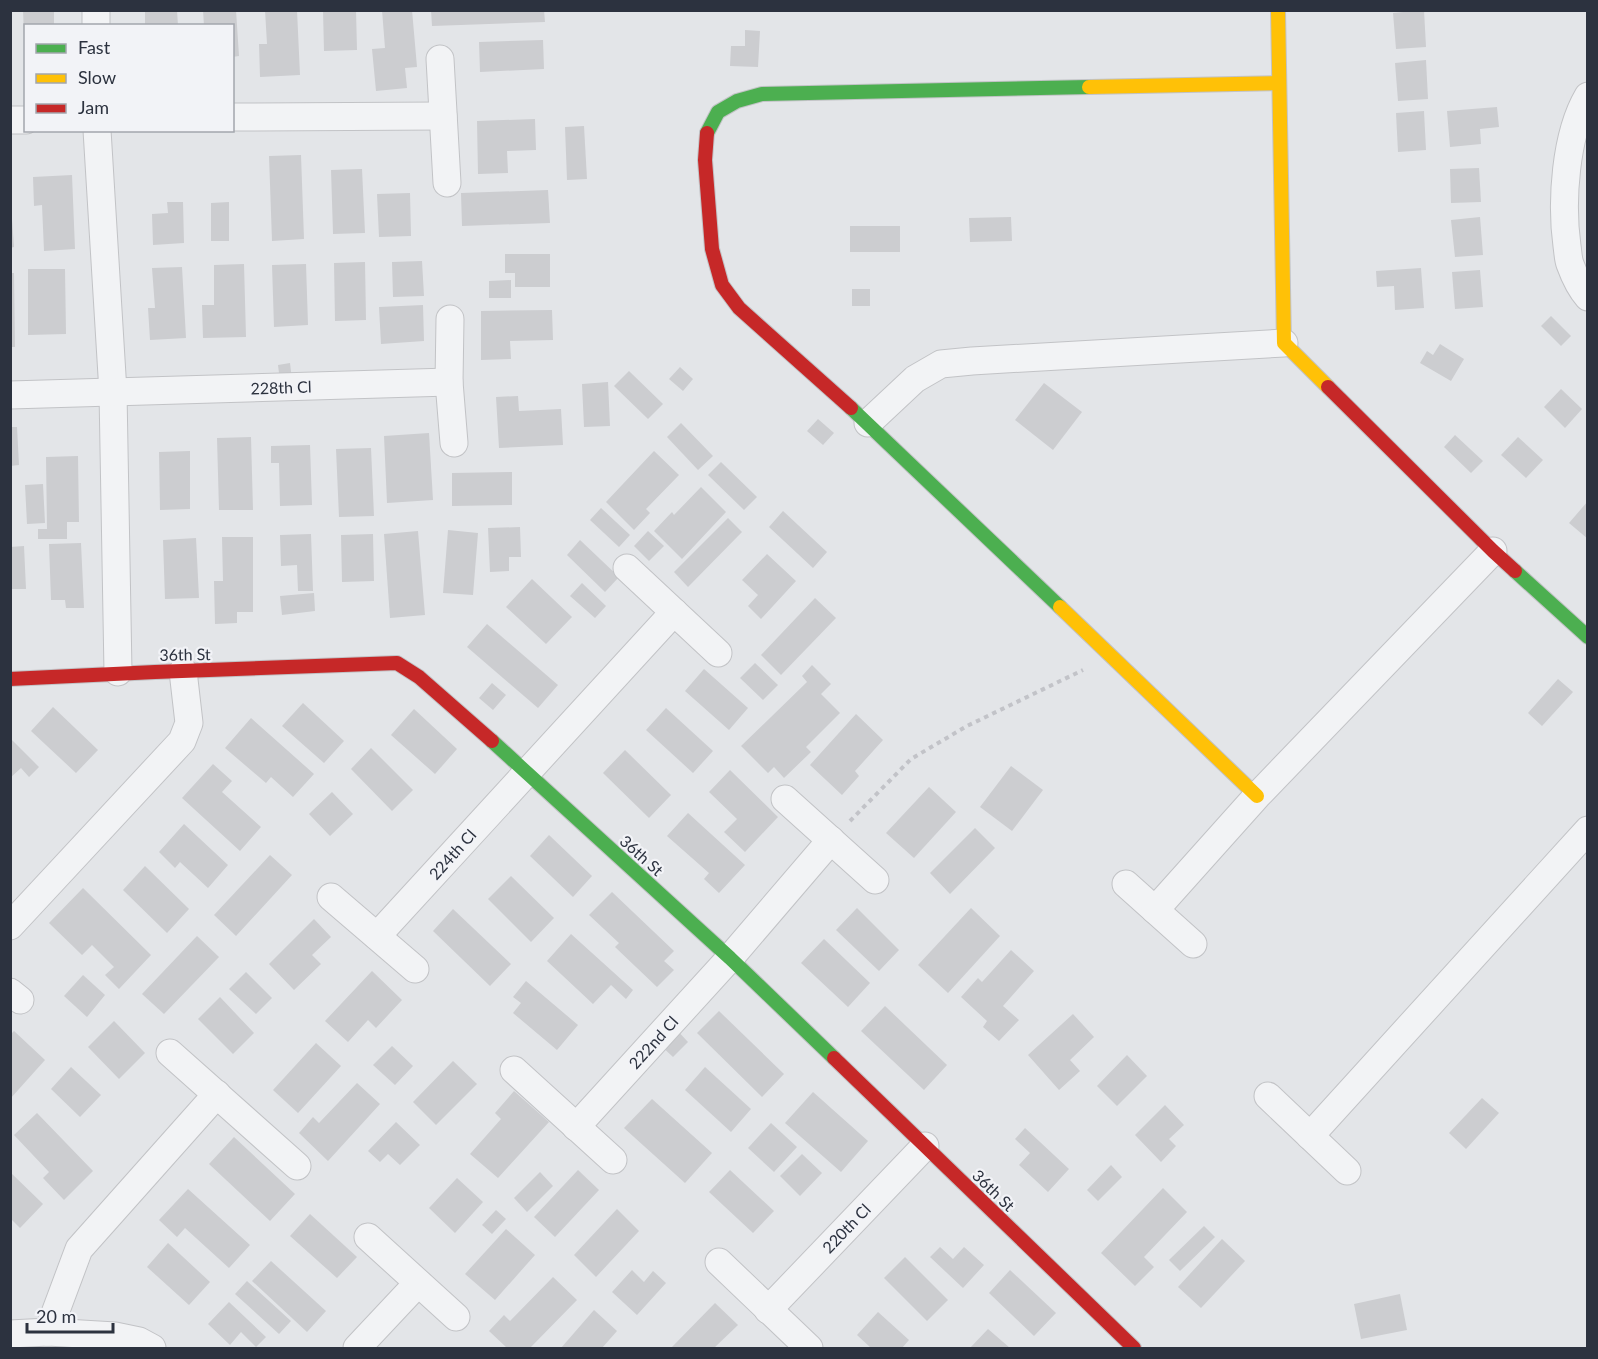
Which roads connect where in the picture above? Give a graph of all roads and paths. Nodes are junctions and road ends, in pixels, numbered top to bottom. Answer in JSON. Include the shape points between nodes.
{"nodes":[{"id":1,"x":1278,"y":10,"type":"edge"},
{"id":2,"x":440,"y":59,"type":"dead end"},
{"id":3,"x":1279,"y":83,"type":"junction"},
{"id":4,"x":1587,"y":96,"type":"edge"},
{"id":5,"x":443,"y":116,"type":"junction"},
{"id":6,"x":234,"y":117,"type":"edge"},
{"id":7,"x":97,"y":132,"type":"edge"},
{"id":8,"x":447,"y":183,"type":"dead end"},
{"id":9,"x":1587,"y":297,"type":"edge"},
{"id":10,"x":450,"y":319,"type":"dead end"},
{"id":11,"x":1284,"y":343,"type":"junction"},
{"id":12,"x":449,"y":381,"type":"junction"},
{"id":13,"x":112,"y":392,"type":"junction"},
{"id":14,"x":10,"y":394,"type":"edge"},
{"id":15,"x":868,"y":423,"type":"junction"},
{"id":16,"x":454,"y":443,"type":"dead end"},
{"id":17,"x":1493,"y":551,"type":"junction"},
{"id":18,"x":627,"y":568,"type":"dead end"},
{"id":19,"x":674,"y":612,"type":"junction"},
{"id":20,"x":1587,"y":637,"type":"edge"},
{"id":21,"x":718,"y":653,"type":"dead end"},
{"id":22,"x":1111,"y":657,"type":"junction"},
{"id":23,"x":183,"y":671,"type":"junction"},
{"id":24,"x":118,"y":672,"type":"junction"},
{"id":25,"x":10,"y":679,"type":"edge"},
{"id":26,"x":526,"y":772,"type":"junction"},
{"id":27,"x":1257,"y":796,"type":"junction"},
{"id":28,"x":785,"y":799,"type":"dead end"},
{"id":29,"x":1587,"y":830,"type":"edge"},
{"id":30,"x":831,"y":840,"type":"junction"},
{"id":31,"x":875,"y":880,"type":"dead end"},
{"id":32,"x":1126,"y":884,"type":"dead end"},
{"id":33,"x":331,"y":897,"type":"dead end"},
{"id":34,"x":1155,"y":910,"type":"junction"},
{"id":35,"x":10,"y":926,"type":"edge"},
{"id":36,"x":377,"y":936,"type":"junction"},
{"id":37,"x":1192,"y":944,"type":"dead end"},
{"id":38,"x":730,"y":957,"type":"junction"},
{"id":39,"x":415,"y":969,"type":"dead end"},
{"id":40,"x":170,"y":1053,"type":"dead end"},
{"id":41,"x":514,"y":1070,"type":"dead end"},
{"id":42,"x":217,"y":1094,"type":"junction"},
{"id":43,"x":1268,"y":1096,"type":"dead end"},
{"id":44,"x":576,"y":1127,"type":"junction"},
{"id":45,"x":1310,"y":1136,"type":"junction"},
{"id":46,"x":925,"y":1146,"type":"junction"},
{"id":47,"x":614,"y":1160,"type":"dead end"},
{"id":48,"x":297,"y":1166,"type":"dead end"},
{"id":49,"x":1347,"y":1171,"type":"dead end"},
{"id":50,"x":368,"y":1237,"type":"dead end"},
{"id":51,"x":719,"y":1262,"type":"dead end"},
{"id":52,"x":418,"y":1283,"type":"junction"},
{"id":53,"x":768,"y":1310,"type":"junction"},
{"id":54,"x":456,"y":1317,"type":"dead end"},
{"id":55,"x":48,"y":1332,"type":"junction"},
{"id":56,"x":10,"y":1334,"type":"edge"},
{"id":57,"x":1121,"y":1344,"type":"edge"},
{"id":58,"x":152,"y":1348,"type":"edge"},
{"id":59,"x":357,"y":1348,"type":"edge"},
{"id":60,"x":809,"y":1348,"type":"edge"}],
"edges":[{"from":1,"to":3,"type":"street"},
{"from":2,"to":5,"type":"street"},
{"from":3,"to":11,"type":"street"},
{"from":3,"to":15,"type":"street","via":[[762,94],[718,112],[707,132],[705,160],[711,249],[722,285],[759,327]]},
{"from":4,"to":9,"type":"street","via":[[1573,135],[1564,222],[1570,263]]},
{"from":5,"to":6,"type":"street"},
{"from":5,"to":8,"type":"street"},
{"from":7,"to":13,"type":"street"},
{"from":10,"to":12,"type":"street"},
{"from":11,"to":15,"type":"street","via":[[941,364],[915,379]]},
{"from":11,"to":17,"type":"street"},
{"from":12,"to":13,"type":"street","name":"228th Cl"},
{"from":12,"to":16,"type":"street"},
{"from":13,"to":14,"type":"street","name":"228th Cl"},
{"from":13,"to":24,"type":"street"},
{"from":15,"to":22,"type":"street"},
{"from":17,"to":20,"type":"street"},
{"from":17,"to":27,"type":"street"},
{"from":18,"to":19,"type":"street"},
{"from":19,"to":21,"type":"street"},
{"from":19,"to":26,"type":"street","name":"224th Cl"},
{"from":22,"to":27,"type":"street"},
{"from":22,"to":30,"type":"path","via":[[967,726],[911,759]]},
{"from":23,"to":24,"type":"street","name":"36th St"},
{"from":23,"to":26,"type":"street","name":"36th St","via":[[397,663],[419,677]]},
{"from":23,"to":35,"type":"street","via":[[189,723],[182,741]]},
{"from":24,"to":25,"type":"street","name":"36th St"},
{"from":26,"to":36,"type":"street","name":"224th Cl"},
{"from":26,"to":38,"type":"street","name":"36th St"},
{"from":27,"to":34,"type":"street"},
{"from":28,"to":30,"type":"street"},
{"from":29,"to":45,"type":"street"},
{"from":30,"to":31,"type":"street"},
{"from":30,"to":38,"type":"street","name":"222nd Cl"},
{"from":32,"to":34,"type":"street"},
{"from":33,"to":36,"type":"street"},
{"from":34,"to":37,"type":"street"},
{"from":36,"to":39,"type":"street"},
{"from":38,"to":44,"type":"street","name":"222nd Cl"},
{"from":38,"to":46,"type":"street","name":"36th St"},
{"from":40,"to":42,"type":"street"},
{"from":41,"to":44,"type":"street"},
{"from":42,"to":48,"type":"street"},
{"from":42,"to":55,"type":"street","via":[[79,1249]]},
{"from":43,"to":45,"type":"street"},
{"from":44,"to":47,"type":"street"},
{"from":45,"to":49,"type":"street"},
{"from":46,"to":53,"type":"street","name":"220th Cl"},
{"from":46,"to":57,"type":"street","name":"36th St"},
{"from":50,"to":52,"type":"street"},
{"from":51,"to":53,"type":"street"},
{"from":52,"to":54,"type":"street"},
{"from":52,"to":59,"type":"street"},
{"from":53,"to":60,"type":"street"},
{"from":55,"to":56,"type":"street"},
{"from":55,"to":58,"type":"street","via":[[115,1336]]}]}
